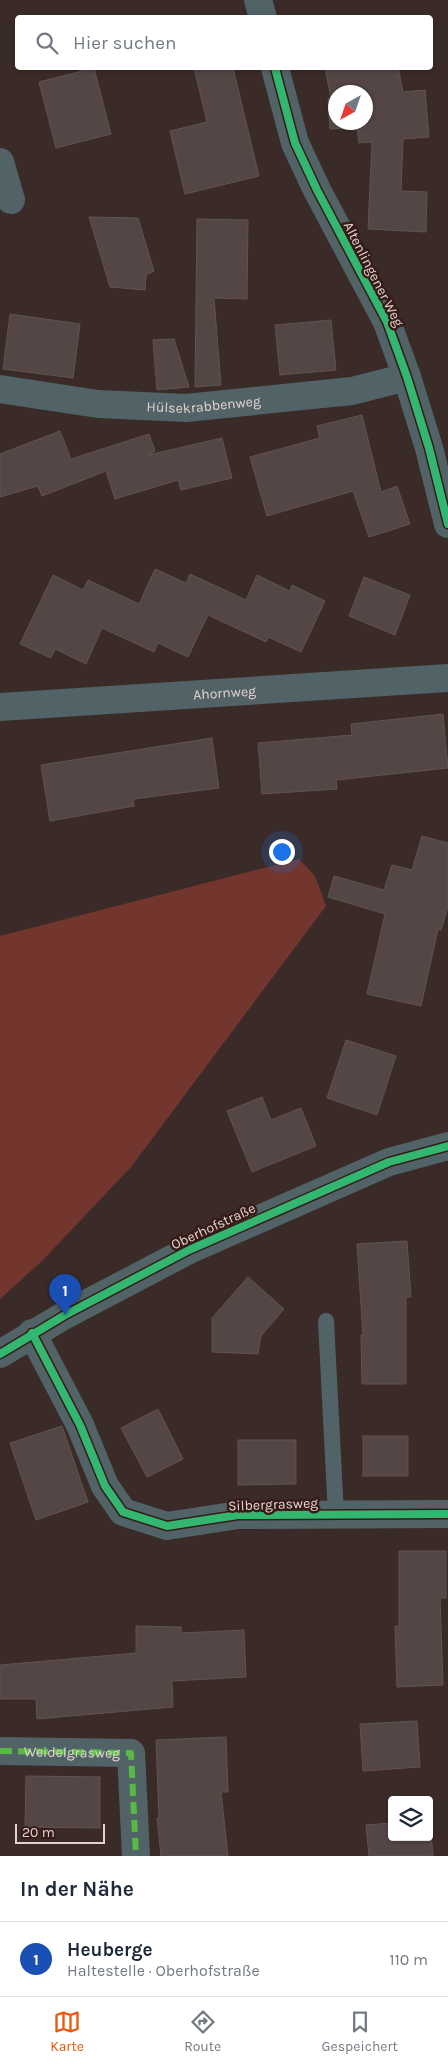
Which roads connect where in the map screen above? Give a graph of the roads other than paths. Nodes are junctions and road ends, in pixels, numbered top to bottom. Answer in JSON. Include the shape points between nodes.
{"nodes":[{"id":1,"x":258,"y":0,"type":"edge"},
{"id":2,"x":262,"y":15,"type":"edge"},
{"id":3,"x":275,"y":70,"type":"edge"},
{"id":4,"x":0,"y":162,"type":"edge"},
{"id":5,"x":11,"y":200,"type":"dead end"},
{"id":6,"x":407,"y":377,"type":"junction"},
{"id":7,"x":0,"y":389,"type":"edge"},
{"id":8,"x":448,"y":524,"type":"edge"},
{"id":9,"x":448,"y":678,"type":"edge"},
{"id":10,"x":0,"y":707,"type":"edge"},
{"id":11,"x":448,"y":1146,"type":"edge"},
{"id":12,"x":326,"y":1321,"type":"dead end"},
{"id":13,"x":32,"y":1334,"type":"junction"},
{"id":14,"x":0,"y":1354,"type":"edge"},
{"id":15,"x":448,"y":1514,"type":"edge"},
{"id":16,"x":336,"y":1515,"type":"junction"},
{"id":17,"x":0,"y":1751,"type":"edge"},
{"id":18,"x":136,"y":1856,"type":"edge"}],
"edges":[{"from":1,"to":2,"type":"street"},
{"from":3,"to":6,"type":"street","name":"Altenlingener Weg","via":[[295,143],[387,322]]},
{"from":4,"to":5,"type":"street"},
{"from":6,"to":7,"type":"street","name":"Hülsekrabbenweg","via":[[352,391],[186,408],[98,404]]},
{"from":6,"to":8,"type":"street","name":"Altenlingener Weg"},
{"from":9,"to":10,"type":"street","name":"Ahornweg"},
{"from":11,"to":13,"type":"street","name":"Oberhofstraße","via":[[389,1162],[189,1250]]},
{"from":12,"to":16,"type":"lane"},
{"from":13,"to":14,"type":"street","name":"Oberhofstraße"},
{"from":13,"to":16,"type":"street","name":"Silbergrasweg","via":[[80,1425],[105,1486],[123,1512],[167,1526],[238,1515]]},
{"from":15,"to":16,"type":"street","name":"Silbergrasweg"},
{"from":17,"to":18,"type":"street","name":"Weidelgrasweg","via":[[132,1753]]}]}
